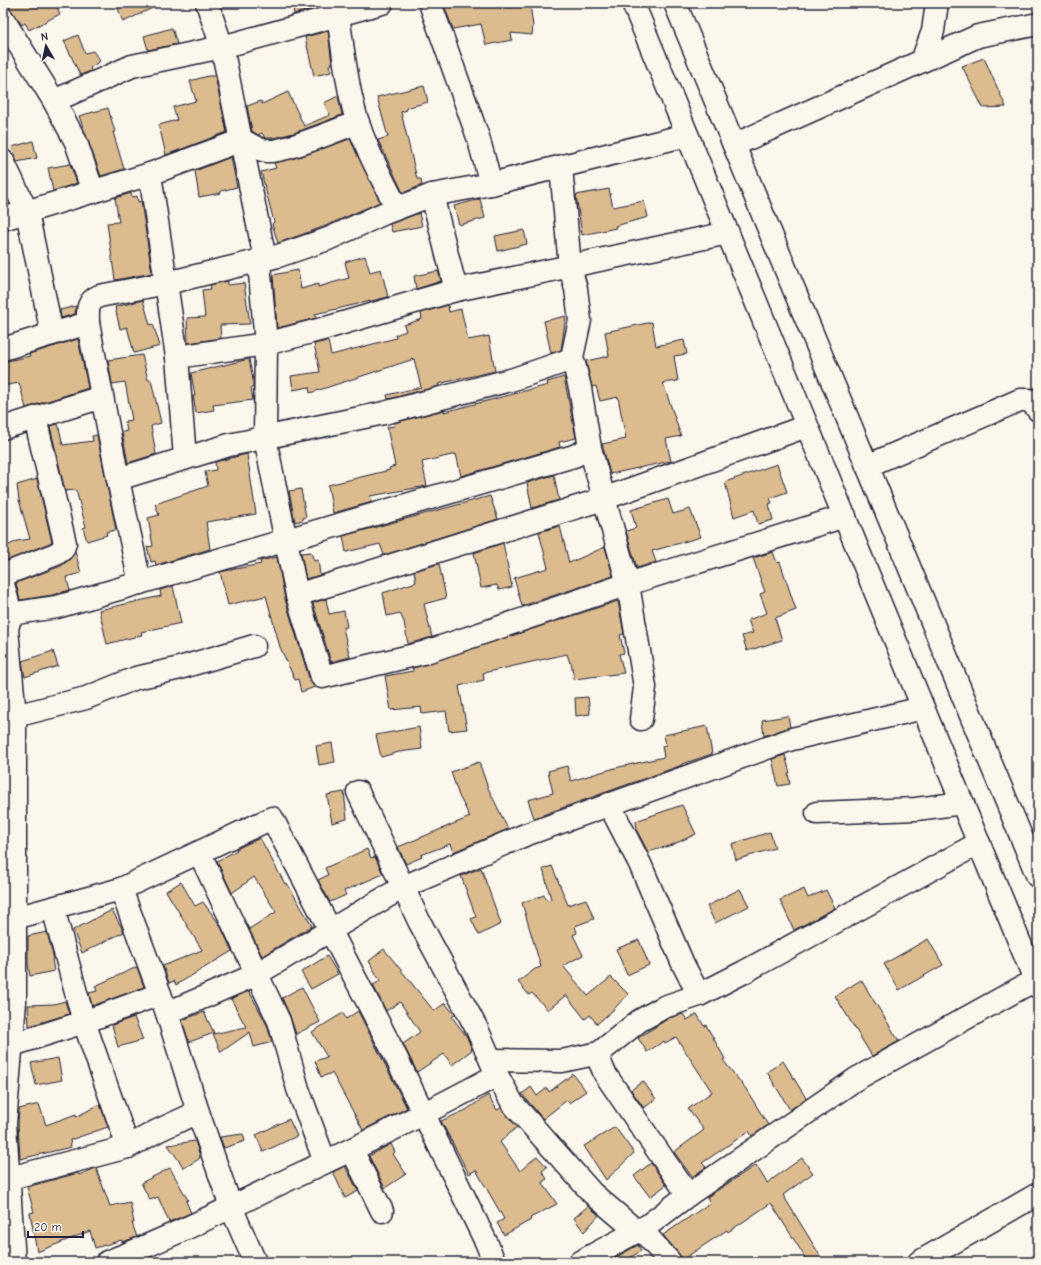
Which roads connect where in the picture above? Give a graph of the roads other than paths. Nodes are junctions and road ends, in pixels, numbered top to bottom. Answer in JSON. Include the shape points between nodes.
{"nodes":[{"id":1,"x":207,"y":3,"type":"edge"},
{"id":2,"x":382,"y":3,"type":"edge"},
{"id":3,"x":430,"y":3,"type":"edge"},
{"id":4,"x":633,"y":3,"type":"edge"},
{"id":5,"x":675,"y":3,"type":"edge"},
{"id":6,"x":937,"y":3,"type":"edge"},
{"id":7,"x":338,"y":15,"type":"junction"},
{"id":8,"x":3,"y":19,"type":"edge"},
{"id":9,"x":1038,"y":24,"type":"edge"},
{"id":10,"x":222,"y":46,"type":"junction"},
{"id":11,"x":922,"y":61,"type":"junction"},
{"id":12,"x":54,"y":100,"type":"junction"},
{"id":13,"x":358,"y":122,"type":"junction"},
{"id":14,"x":688,"y":135,"type":"junction"},
{"id":15,"x":242,"y":140,"type":"junction"},
{"id":16,"x":734,"y":145,"type":"junction"},
{"id":17,"x":3,"y":161,"type":"edge"},
{"id":18,"x":561,"y":167,"type":"junction"},
{"id":19,"x":150,"y":174,"type":"junction"},
{"id":20,"x":491,"y":184,"type":"junction"},
{"id":21,"x":93,"y":192,"type":"junction"},
{"id":22,"x":432,"y":196,"type":"junction"},
{"id":23,"x":397,"y":208,"type":"junction"},
{"id":24,"x":27,"y":212,"type":"junction"},
{"id":25,"x":3,"y":219,"type":"edge"},
{"id":26,"x":728,"y":233,"type":"junction"},
{"id":27,"x":262,"y":260,"type":"junction"},
{"id":28,"x":570,"y":267,"type":"junction"},
{"id":29,"x":167,"y":283,"type":"junction"},
{"id":30,"x":456,"y":290,"type":"junction"},
{"id":31,"x":88,"y":323,"type":"junction"},
{"id":32,"x":52,"y":334,"type":"junction"},
{"id":33,"x":266,"y":344,"type":"junction"},
{"id":34,"x":3,"y":349,"type":"edge"},
{"id":35,"x":177,"y":357,"type":"junction"},
{"id":36,"x":571,"y":362,"type":"junction"},
{"id":37,"x":102,"y":397,"type":"junction"},
{"id":38,"x":1035,"y":403,"type":"edge"},
{"id":39,"x":35,"y":418,"type":"junction"},
{"id":40,"x":807,"y":426,"type":"junction"},
{"id":41,"x":3,"y":428,"type":"edge"},
{"id":42,"x":265,"y":438,"type":"junction"},
{"id":43,"x":590,"y":448,"type":"junction"},
{"id":44,"x":185,"y":458,"type":"junction"},
{"id":45,"x":867,"y":466,"type":"junction"},
{"id":46,"x":118,"y":479,"type":"junction"},
{"id":47,"x":603,"y":499,"type":"junction"},
{"id":48,"x":844,"y":516,"type":"junction"},
{"id":49,"x":285,"y":540,"type":"junction"},
{"id":50,"x":3,"y":575,"type":"edge"},
{"id":51,"x":140,"y":583,"type":"junction"},
{"id":52,"x":3,"y":584,"type":"edge"},
{"id":53,"x":628,"y":584,"type":"junction"},
{"id":54,"x":297,"y":595,"type":"junction"},
{"id":55,"x":7,"y":614,"type":"edge"},
{"id":56,"x":254,"y":646,"type":"dead end"},
{"id":57,"x":923,"y":708,"type":"junction"},
{"id":58,"x":9,"y":717,"type":"edge"},
{"id":59,"x":641,"y":719,"type":"dead end"},
{"id":60,"x":358,"y":792,"type":"dead end"},
{"id":61,"x":963,"y":803,"type":"junction"},
{"id":62,"x":609,"y":804,"type":"junction"},
{"id":63,"x":817,"y":813,"type":"dead end"},
{"id":64,"x":9,"y":817,"type":"edge"},
{"id":65,"x":979,"y":843,"type":"junction"},
{"id":66,"x":200,"y":854,"type":"junction"},
{"id":67,"x":1038,"y":877,"type":"edge"},
{"id":68,"x":403,"y":887,"type":"junction"},
{"id":69,"x":9,"y":889,"type":"edge"},
{"id":70,"x":121,"y":889,"type":"junction"},
{"id":71,"x":52,"y":908,"type":"junction"},
{"id":72,"x":15,"y":918,"type":"junction"},
{"id":73,"x":330,"y":930,"type":"junction"},
{"id":74,"x":9,"y":946,"type":"edge"},
{"id":75,"x":255,"y":975,"type":"junction"},
{"id":76,"x":1037,"y":983,"type":"edge"},
{"id":77,"x":699,"y":995,"type":"junction"},
{"id":78,"x":164,"y":1003,"type":"junction"},
{"id":79,"x":84,"y":1022,"type":"junction"},
{"id":80,"x":12,"y":1044,"type":"junction"},
{"id":81,"x":599,"y":1053,"type":"junction"},
{"id":82,"x":6,"y":1067,"type":"edge"},
{"id":83,"x":495,"y":1068,"type":"junction"},
{"id":84,"x":198,"y":1112,"type":"junction"},
{"id":85,"x":424,"y":1115,"type":"junction"},
{"id":86,"x":128,"y":1147,"type":"junction"},
{"id":87,"x":352,"y":1150,"type":"junction"},
{"id":88,"x":325,"y":1162,"type":"junction"},
{"id":89,"x":10,"y":1178,"type":"junction"},
{"id":90,"x":1038,"y":1194,"type":"edge"},
{"id":91,"x":688,"y":1195,"type":"junction"},
{"id":92,"x":231,"y":1208,"type":"junction"},
{"id":93,"x":382,"y":1211,"type":"dead end"},
{"id":94,"x":641,"y":1229,"type":"junction"},
{"id":95,"x":133,"y":1258,"type":"edge"},
{"id":96,"x":14,"y":1262,"type":"edge"},
{"id":97,"x":107,"y":1262,"type":"edge"},
{"id":98,"x":255,"y":1262,"type":"edge"},
{"id":99,"x":494,"y":1262,"type":"edge"},
{"id":100,"x":580,"y":1262,"type":"edge"},
{"id":101,"x":670,"y":1262,"type":"edge"},
{"id":102,"x":919,"y":1262,"type":"edge"}],
"edges":[{"from":1,"to":10,"type":"street"},
{"from":2,"to":7,"type":"street"},
{"from":3,"to":20,"type":"street","via":[[478,137]]},
{"from":4,"to":14,"type":"street"},
{"from":5,"to":16,"type":"street"},
{"from":6,"to":11,"type":"street","via":[[933,30]]},
{"from":7,"to":10,"type":"street"},
{"from":7,"to":13,"type":"street","via":[[351,98]]},
{"from":8,"to":12,"type":"street"},
{"from":9,"to":11,"type":"street","via":[[978,36]]},
{"from":10,"to":12,"type":"street","via":[[132,66]]},
{"from":10,"to":15,"type":"street"},
{"from":11,"to":16,"type":"street"},
{"from":12,"to":21,"type":"street","via":[[76,142]]},
{"from":13,"to":15,"type":"street","via":[[269,152]]},
{"from":13,"to":23,"type":"street","via":[[369,152]]},
{"from":14,"to":18,"type":"street"},
{"from":14,"to":26,"type":"street"},
{"from":15,"to":19,"type":"street"},
{"from":15,"to":27,"type":"street"},
{"from":16,"to":45,"type":"street"},
{"from":17,"to":24,"type":"street"},
{"from":18,"to":20,"type":"street"},
{"from":18,"to":28,"type":"street"},
{"from":19,"to":21,"type":"street"},
{"from":19,"to":29,"type":"street"},
{"from":20,"to":22,"type":"street"},
{"from":21,"to":24,"type":"street"},
{"from":22,"to":23,"type":"street"},
{"from":22,"to":30,"type":"street"},
{"from":23,"to":27,"type":"street","via":[[328,239]]},
{"from":24,"to":25,"type":"street"},
{"from":24,"to":32,"type":"street"},
{"from":26,"to":28,"type":"street"},
{"from":26,"to":40,"type":"street"},
{"from":27,"to":29,"type":"street"},
{"from":27,"to":33,"type":"street"},
{"from":28,"to":30,"type":"street"},
{"from":28,"to":36,"type":"street","via":[[580,320]]},
{"from":29,"to":31,"type":"street","via":[[92,299],[88,305]]},
{"from":29,"to":35,"type":"street"},
{"from":30,"to":33,"type":"street"},
{"from":31,"to":32,"type":"street"},
{"from":31,"to":37,"type":"street"},
{"from":32,"to":34,"type":"street"},
{"from":33,"to":35,"type":"street"},
{"from":33,"to":42,"type":"street"},
{"from":35,"to":44,"type":"street"},
{"from":36,"to":42,"type":"street","via":[[566,361],[514,379],[384,414]]},
{"from":36,"to":43,"type":"street","via":[[574,364],[580,388]]},
{"from":37,"to":39,"type":"street"},
{"from":37,"to":46,"type":"street"},
{"from":38,"to":45,"type":"street","via":[[1020,400],[1011,403]]},
{"from":39,"to":41,"type":"street"},
{"from":39,"to":50,"type":"street","via":[[65,543],[63,549],[56,554]]},
{"from":40,"to":47,"type":"street"},
{"from":40,"to":48,"type":"street"},
{"from":42,"to":44,"type":"street"},
{"from":42,"to":49,"type":"street"},
{"from":43,"to":47,"type":"street"},
{"from":43,"to":49,"type":"street","via":[[574,456]]},
{"from":44,"to":46,"type":"street"},
{"from":45,"to":67,"type":"street"},
{"from":46,"to":51,"type":"street"},
{"from":47,"to":53,"type":"street"},
{"from":47,"to":54,"type":"street"},
{"from":48,"to":53,"type":"street"},
{"from":48,"to":57,"type":"street"},
{"from":49,"to":51,"type":"street"},
{"from":49,"to":54,"type":"street"},
{"from":51,"to":55,"type":"street","via":[[57,607]]},
{"from":52,"to":55,"type":"street"},
{"from":53,"to":54,"type":"street","via":[[423,653],[322,677]]},
{"from":53,"to":59,"type":"street","via":[[645,687]]},
{"from":55,"to":58,"type":"street"},
{"from":56,"to":58,"type":"street","via":[[136,678],[86,698]]},
{"from":57,"to":61,"type":"street"},
{"from":57,"to":62,"type":"street","via":[[792,739]]},
{"from":58,"to":64,"type":"street"},
{"from":60,"to":68,"type":"street"},
{"from":61,"to":63,"type":"street","via":[[916,809]]},
{"from":61,"to":65,"type":"street"},
{"from":62,"to":68,"type":"street","via":[[525,835]]},
{"from":62,"to":77,"type":"street","via":[[640,864]]},
{"from":64,"to":69,"type":"street"},
{"from":65,"to":76,"type":"street"},
{"from":65,"to":77,"type":"street"},
{"from":66,"to":70,"type":"street"},
{"from":66,"to":73,"type":"street","via":[[272,818]]},
{"from":66,"to":75,"type":"street"},
{"from":68,"to":73,"type":"street"},
{"from":68,"to":83,"type":"street"},
{"from":69,"to":72,"type":"street"},
{"from":70,"to":71,"type":"street"},
{"from":70,"to":78,"type":"street"},
{"from":71,"to":72,"type":"street"},
{"from":71,"to":79,"type":"street"},
{"from":72,"to":74,"type":"street"},
{"from":73,"to":75,"type":"street"},
{"from":73,"to":85,"type":"street"},
{"from":74,"to":80,"type":"street","via":[[15,1002]]},
{"from":75,"to":78,"type":"street"},
{"from":75,"to":88,"type":"street","via":[[278,1021],[298,1089]]},
{"from":76,"to":91,"type":"street","via":[[856,1079]]},
{"from":77,"to":81,"type":"street","via":[[664,1007],[639,1021]]},
{"from":78,"to":79,"type":"street"},
{"from":78,"to":84,"type":"street"},
{"from":79,"to":80,"type":"street"},
{"from":79,"to":86,"type":"street"},
{"from":80,"to":82,"type":"street"},
{"from":81,"to":83,"type":"street","via":[[562,1061]]},
{"from":81,"to":91,"type":"street","via":[[605,1074]]},
{"from":82,"to":89,"type":"street","via":[[5,1124]]},
{"from":83,"to":85,"type":"street"},
{"from":83,"to":94,"type":"street","via":[[513,1104],[592,1193],[633,1228]]},
{"from":84,"to":86,"type":"street"},
{"from":84,"to":92,"type":"street"},
{"from":85,"to":87,"type":"street"},
{"from":85,"to":99,"type":"street"},
{"from":86,"to":89,"type":"street"},
{"from":87,"to":88,"type":"street"},
{"from":87,"to":93,"type":"street"},
{"from":88,"to":92,"type":"street"},
{"from":89,"to":96,"type":"street"},
{"from":90,"to":102,"type":"street"},
{"from":91,"to":94,"type":"street"},
{"from":92,"to":95,"type":"street","via":[[157,1243]]},
{"from":92,"to":98,"type":"street"},
{"from":94,"to":100,"type":"street"},
{"from":94,"to":101,"type":"street"},
{"from":95,"to":97,"type":"street"}]}
